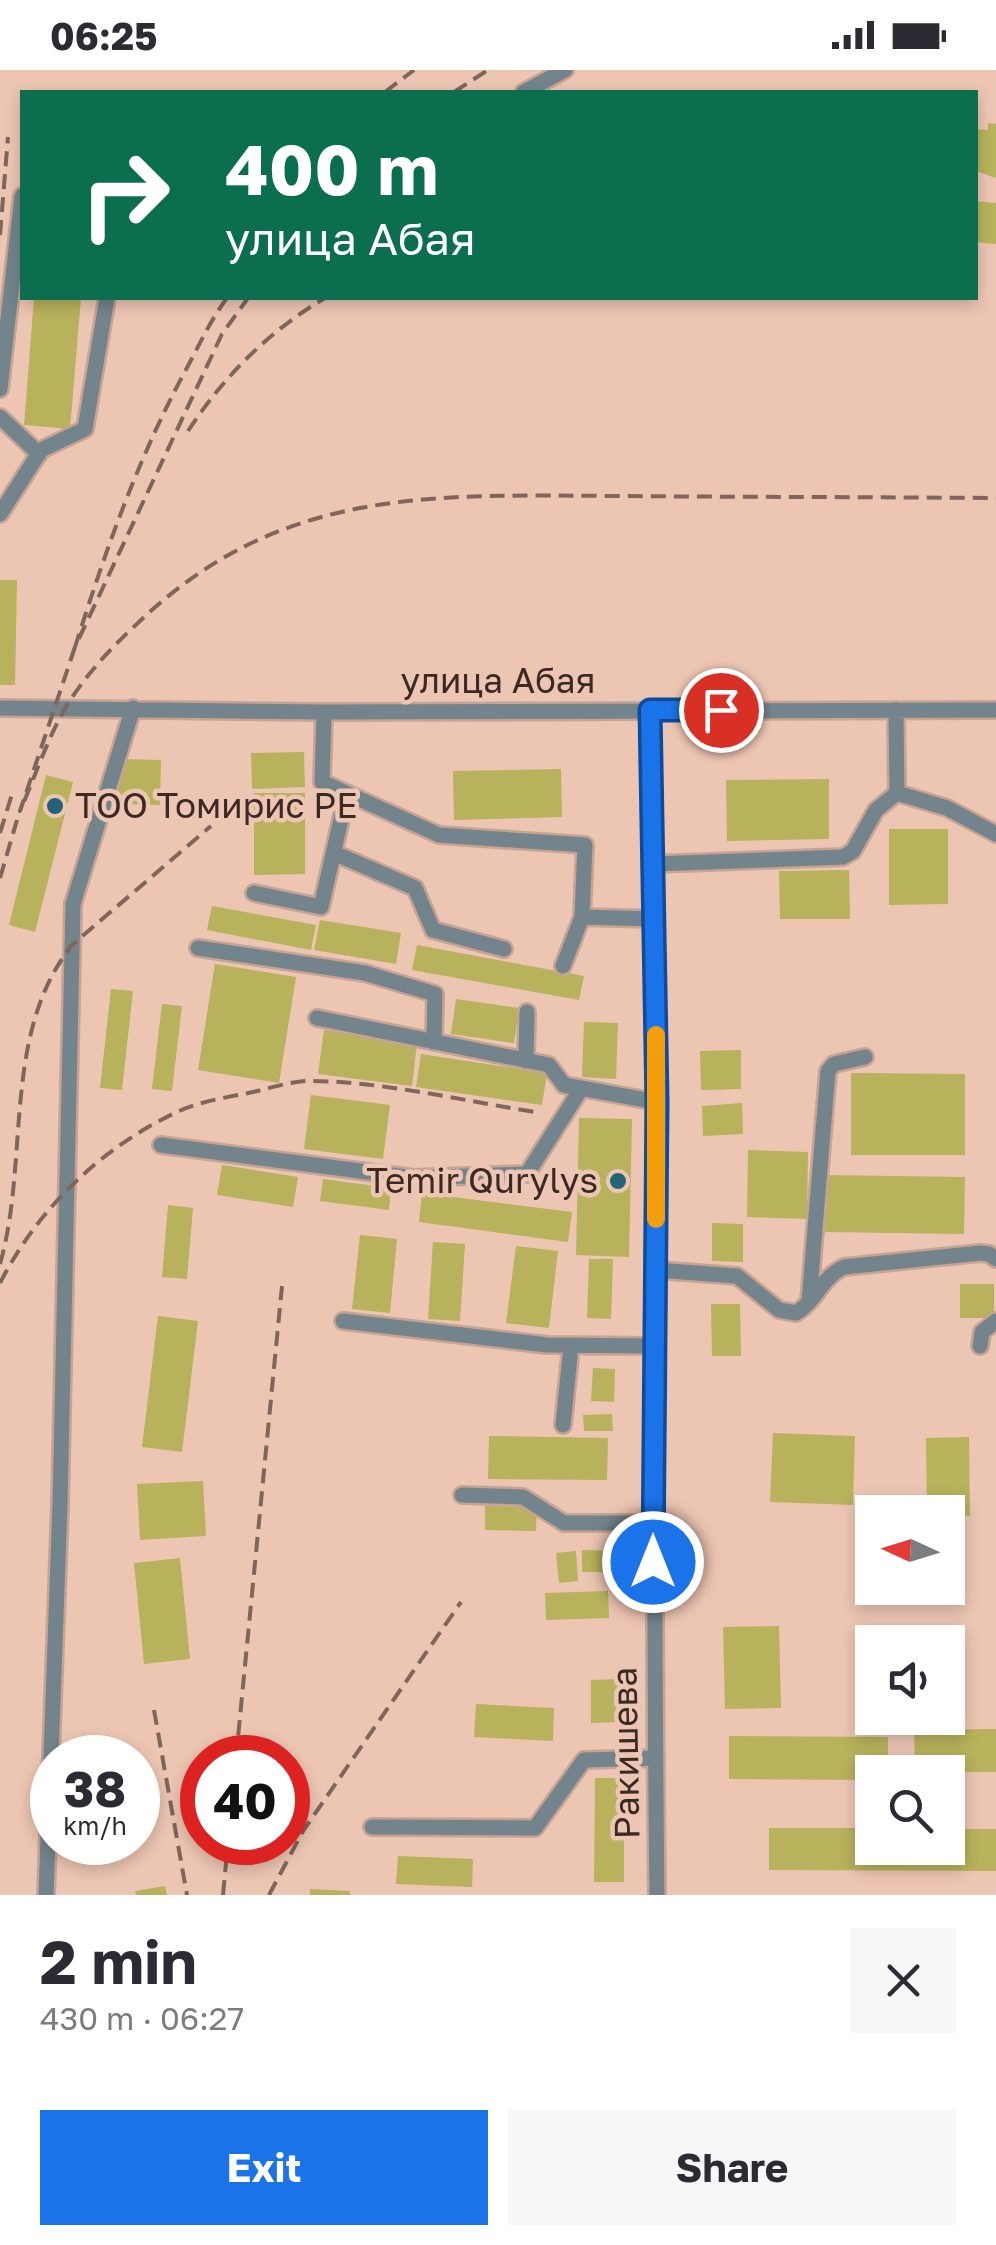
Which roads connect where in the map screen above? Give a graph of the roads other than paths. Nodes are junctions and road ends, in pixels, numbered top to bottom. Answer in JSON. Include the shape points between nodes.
{"nodes":[{"id":1,"x":565,"y":70,"type":"edge"},
{"id":2,"x":528,"y":90,"type":"edge"},
{"id":3,"x":20,"y":213,"type":"edge"},
{"id":4,"x":107,"y":300,"type":"edge"},
{"id":5,"x":0,"y":388,"type":"edge"},
{"id":6,"x":0,"y":417,"type":"edge"},
{"id":7,"x":39,"y":454,"type":"junction"},
{"id":8,"x":0,"y":514,"type":"edge"},
{"id":9,"x":0,"y":708,"type":"edge"},
{"id":10,"x":133,"y":708,"type":"junction"},
{"id":11,"x":650,"y":710,"type":"junction"},
{"id":12,"x":896,"y":710,"type":"junction"},
{"id":13,"x":996,"y":710,"type":"edge"},
{"id":14,"x":324,"y":712,"type":"junction"},
{"id":15,"x":897,"y":793,"type":"junction"},
{"id":16,"x":348,"y":794,"type":"junction"},
{"id":17,"x":996,"y":834,"type":"edge"},
{"id":18,"x":334,"y":853,"type":"junction"},
{"id":19,"x":653,"y":864,"type":"junction"},
{"id":20,"x":254,"y":893,"type":"dead end"},
{"id":21,"x":582,"y":917,"type":"junction"},
{"id":22,"x":654,"y":918,"type":"junction"},
{"id":23,"x":198,"y":948,"type":"dead end"},
{"id":24,"x":504,"y":949,"type":"dead end"},
{"id":25,"x":563,"y":966,"type":"dead end"},
{"id":26,"x":527,"y":1012,"type":"dead end"},
{"id":27,"x":317,"y":1018,"type":"dead end"},
{"id":28,"x":434,"y":1042,"type":"junction"},
{"id":29,"x":865,"y":1057,"type":"dead end"},
{"id":30,"x":526,"y":1060,"type":"junction"},
{"id":31,"x":582,"y":1089,"type":"junction"},
{"id":32,"x":657,"y":1102,"type":"junction"},
{"id":33,"x":162,"y":1145,"type":"dead end"},
{"id":34,"x":996,"y":1259,"type":"edge"},
{"id":35,"x":656,"y":1270,"type":"junction"},
{"id":36,"x":808,"y":1306,"type":"junction"},
{"id":37,"x":343,"y":1320,"type":"dead end"},
{"id":38,"x":996,"y":1321,"type":"edge"},
{"id":39,"x":571,"y":1346,"type":"junction"},
{"id":40,"x":656,"y":1346,"type":"junction"},
{"id":41,"x":980,"y":1346,"type":"dead end"},
{"id":42,"x":564,"y":1425,"type":"dead end"},
{"id":43,"x":462,"y":1495,"type":"dead end"},
{"id":44,"x":653,"y":1523,"type":"junction"},
{"id":45,"x":656,"y":1758,"type":"junction"},
{"id":46,"x":372,"y":1827,"type":"dead end"},
{"id":47,"x":46,"y":1895,"type":"edge"},
{"id":48,"x":657,"y":1895,"type":"edge"}],
"edges":[{"from":1,"to":2,"type":"street"},
{"from":3,"to":5,"type":"street"},
{"from":4,"to":7,"type":"street","via":[[85,429]]},
{"from":6,"to":7,"type":"street"},
{"from":7,"to":8,"type":"street"},
{"from":9,"to":10,"type":"street","name":"улица Абая"},
{"from":10,"to":14,"type":"street","name":"улица Абая"},
{"from":10,"to":47,"type":"street","via":[[73,904]]},
{"from":11,"to":12,"type":"street","name":"улица Абая"},
{"from":11,"to":14,"type":"street","name":"улица Абая"},
{"from":11,"to":19,"type":"street","name":"Ракишева"},
{"from":12,"to":13,"type":"street","name":"улица Абая"},
{"from":12,"to":15,"type":"street"},
{"from":14,"to":16,"type":"street","via":[[322,782]]},
{"from":15,"to":17,"type":"street","via":[[947,808]]},
{"from":15,"to":19,"type":"street","via":[[876,810],[843,857]]},
{"from":16,"to":18,"type":"street"},
{"from":16,"to":21,"type":"street","via":[[439,835],[584,845]]},
{"from":18,"to":20,"type":"street","via":[[321,907]]},
{"from":18,"to":24,"type":"street","via":[[415,888],[433,930]]},
{"from":19,"to":22,"type":"street","name":"Ракишева"},
{"from":21,"to":22,"type":"street"},
{"from":21,"to":25,"type":"street"},
{"from":22,"to":32,"type":"street","name":"Ракишева"},
{"from":23,"to":28,"type":"street","via":[[365,974],[435,994]]},
{"from":26,"to":30,"type":"street"},
{"from":27,"to":28,"type":"street"},
{"from":28,"to":30,"type":"street"},
{"from":29,"to":36,"type":"street","via":[[828,1071]]},
{"from":30,"to":31,"type":"street","via":[[549,1066],[564,1085]]},
{"from":31,"to":32,"type":"street"},
{"from":31,"to":33,"type":"street","via":[[527,1174],[414,1178]]},
{"from":32,"to":35,"type":"street","name":"Ракишева"},
{"from":34,"to":36,"type":"street","via":[[980,1253],[844,1267]]},
{"from":35,"to":36,"type":"street","via":[[737,1276],[779,1310],[796,1313]]},
{"from":35,"to":40,"type":"street","name":"Ракишева"},
{"from":37,"to":39,"type":"street"},
{"from":38,"to":41,"type":"street","via":[[982,1332]]},
{"from":39,"to":40,"type":"street"},
{"from":39,"to":42,"type":"street"},
{"from":40,"to":44,"type":"street","name":"Ракишева"},
{"from":43,"to":44,"type":"street","via":[[523,1498],[564,1523]]},
{"from":44,"to":45,"type":"street","name":"Ракишева"},
{"from":45,"to":46,"type":"street","via":[[584,1760],[535,1828]]},
{"from":45,"to":48,"type":"street","name":"Ракишева"}]}
